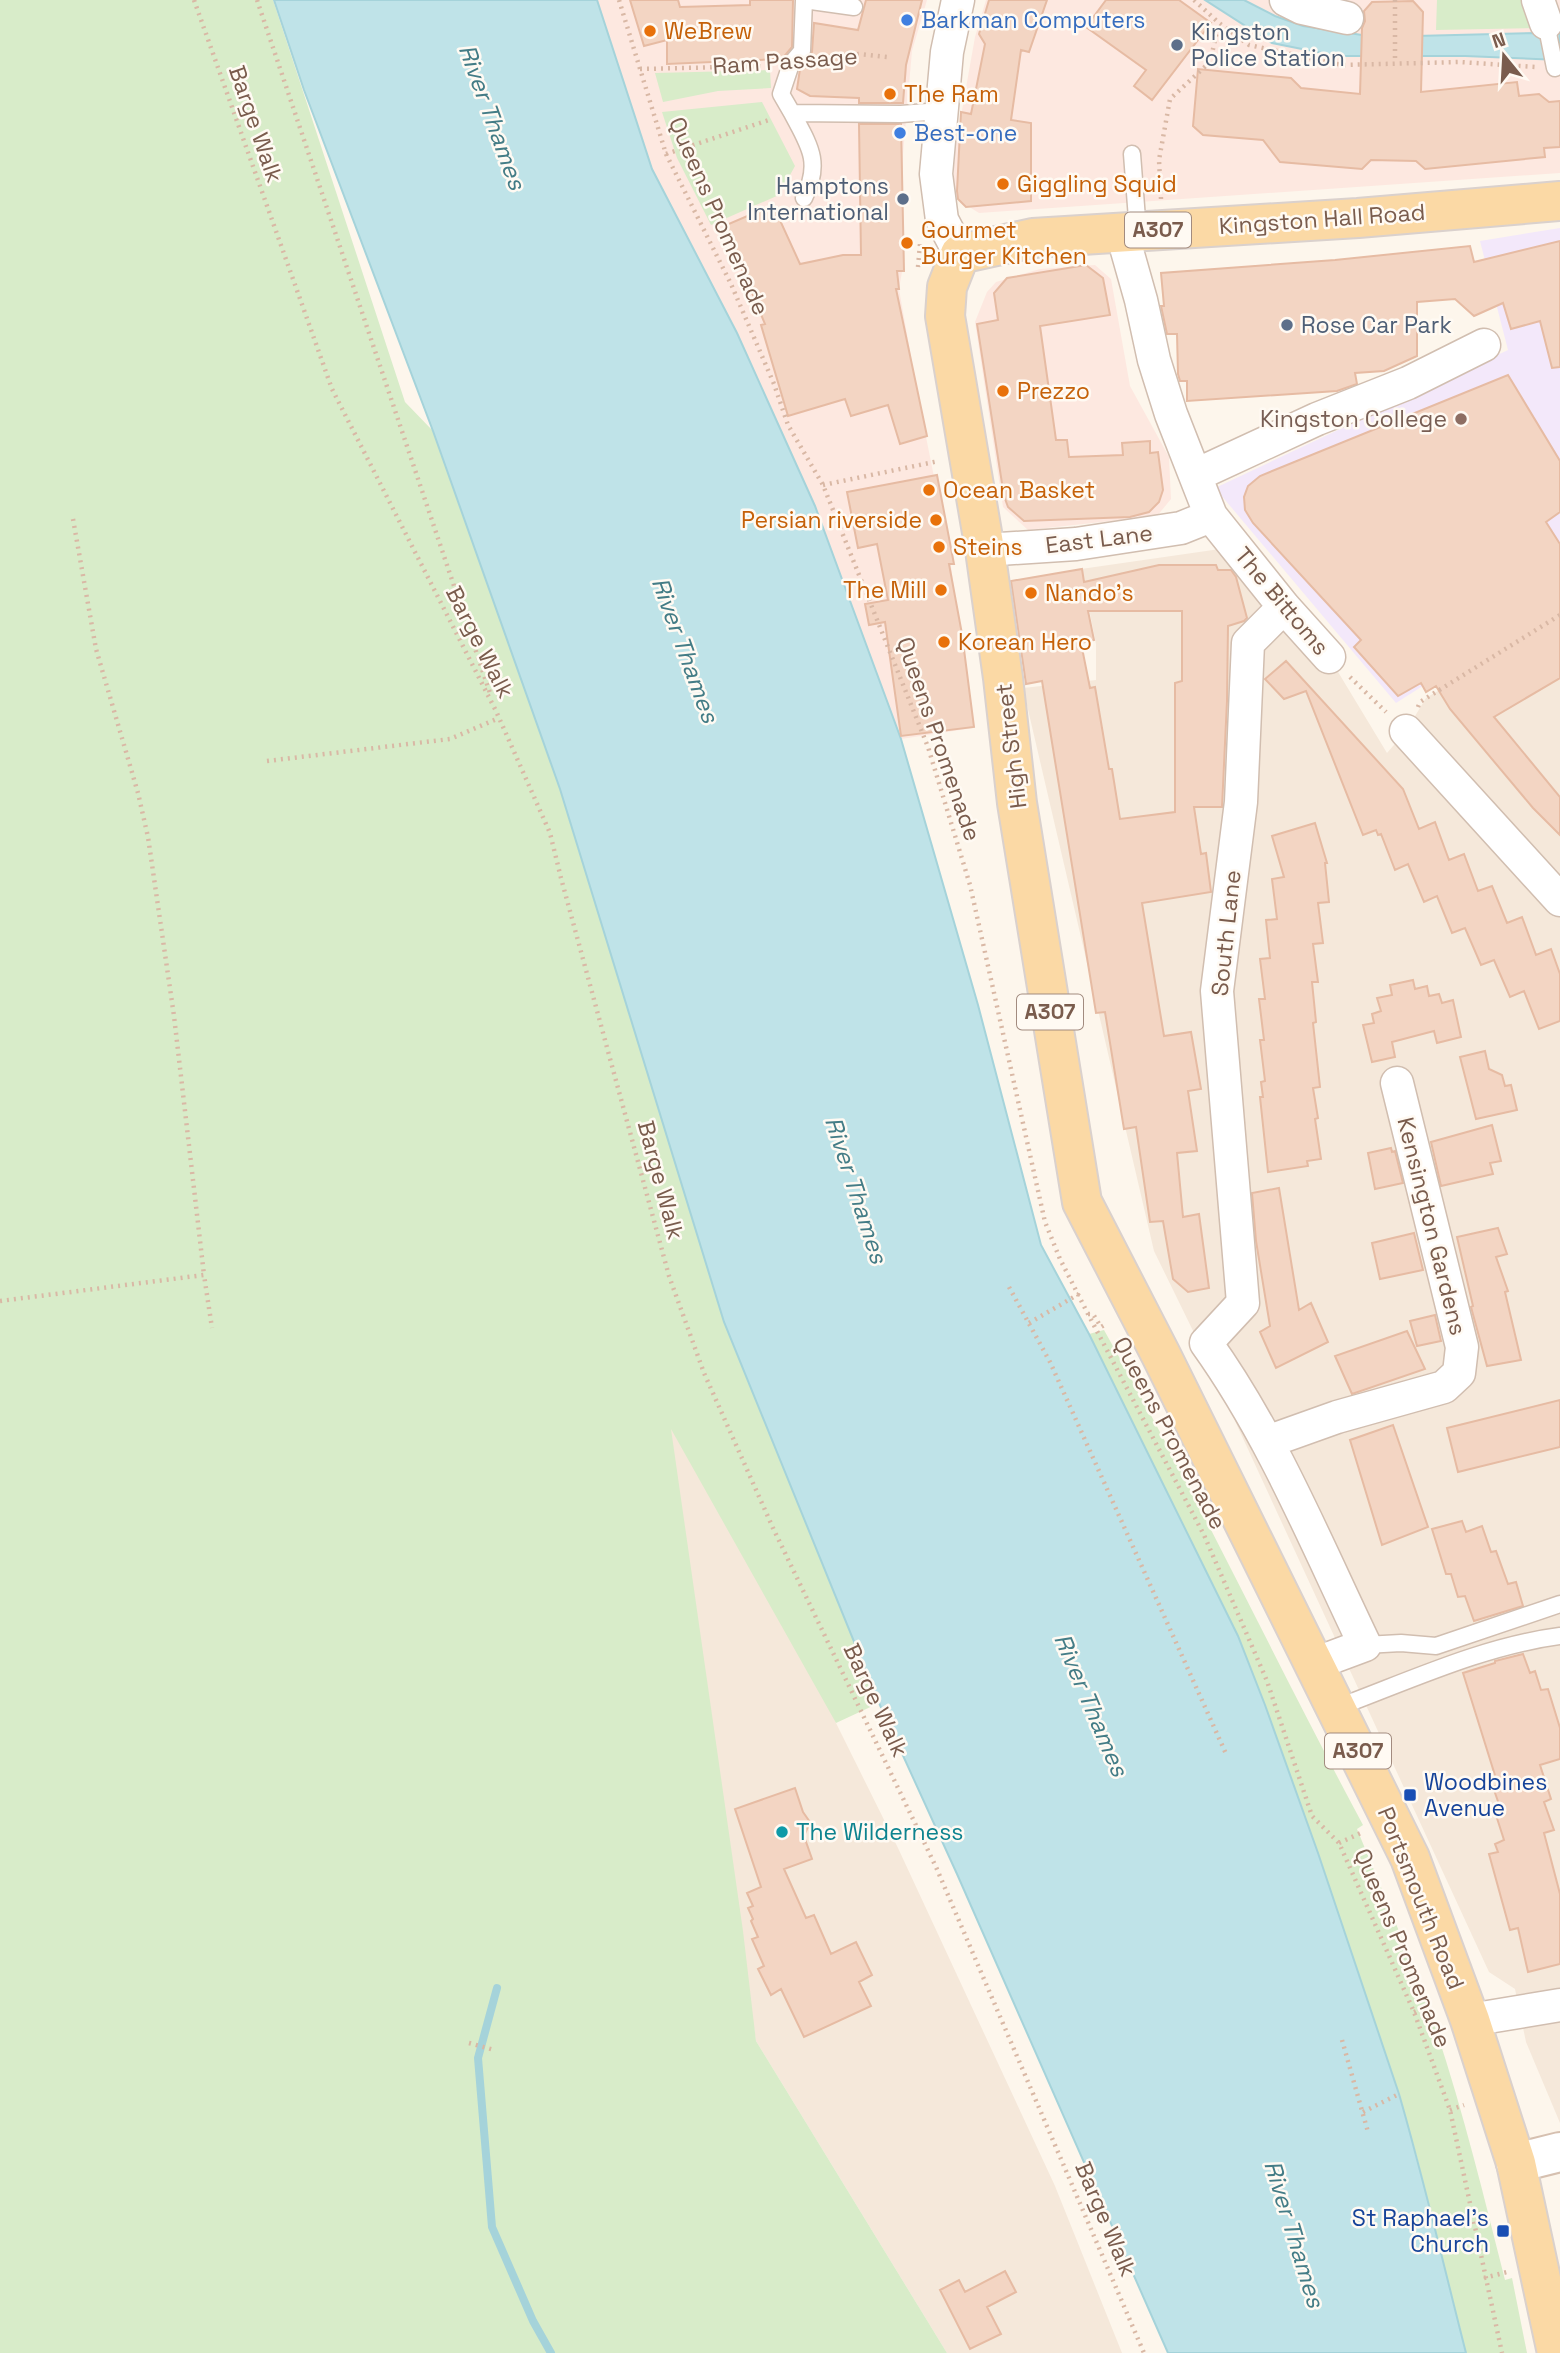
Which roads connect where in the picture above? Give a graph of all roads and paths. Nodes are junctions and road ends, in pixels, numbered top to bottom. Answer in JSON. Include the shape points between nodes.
{"nodes":[{"id":1,"x":194,"y":0,"type":"edge"},
{"id":2,"x":257,"y":0,"type":"edge"},
{"id":3,"x":620,"y":0,"type":"edge"},
{"id":4,"x":958,"y":0,"type":"edge"},
{"id":5,"x":1194,"y":0,"type":"edge"},
{"id":6,"x":1395,"y":0,"type":"edge"},
{"id":7,"x":1298,"y":3,"type":"edge"},
{"id":8,"x":854,"y":7,"type":"dead end"},
{"id":9,"x":1542,"y":11,"type":"edge"},
{"id":10,"x":1347,"y":18,"type":"dead end"},
{"id":11,"x":1219,"y":23,"type":"junction"},
{"id":12,"x":887,"y":57,"type":"dead end"},
{"id":13,"x":791,"y":64,"type":"junction"},
{"id":14,"x":1395,"y":64,"type":"junction"},
{"id":15,"x":1554,"y":65,"type":"joint"},
{"id":16,"x":640,"y":69,"type":"junction"},
{"id":17,"x":941,"y":111,"type":"junction"},
{"id":18,"x":793,"y":113,"type":"junction"},
{"id":19,"x":666,"y":154,"type":"junction"},
{"id":20,"x":1132,"y":154,"type":"dead end"},
{"id":21,"x":804,"y":198,"type":"dead end"},
{"id":22,"x":1560,"y":201,"type":"edge"},
{"id":23,"x":1141,"y":232,"type":"junction"},
{"id":24,"x":960,"y":254,"type":"junction"},
{"id":25,"x":1484,"y":345,"type":"dead end"},
{"id":26,"x":948,"y":458,"type":"dead end"},
{"id":27,"x":1196,"y":475,"type":"junction"},
{"id":28,"x":823,"y":485,"type":"junction"},
{"id":29,"x":1211,"y":516,"type":"junction"},
{"id":30,"x":73,"y":519,"type":"dead end"},
{"id":31,"x":985,"y":550,"type":"junction"},
{"id":32,"x":1284,"y":607,"type":"junction"},
{"id":33,"x":1560,"y":615,"type":"edge"},
{"id":34,"x":1329,"y":657,"type":"joint"},
{"id":35,"x":496,"y":711,"type":"junction"},
{"id":36,"x":499,"y":718,"type":"junction"},
{"id":37,"x":1406,"y":731,"type":"junction"},
{"id":38,"x":267,"y":761,"type":"dead end"},
{"id":39,"x":1560,"y":900,"type":"edge"},
{"id":40,"x":1397,"y":1083,"type":"dead end"},
{"id":41,"x":204,"y":1275,"type":"junction"},
{"id":42,"x":1009,"y":1287,"type":"dead end"},
{"id":43,"x":1079,"y":1294,"type":"junction"},
{"id":44,"x":0,"y":1301,"type":"edge"},
{"id":45,"x":1091,"y":1314,"type":"junction"},
{"id":46,"x":1029,"y":1322,"type":"junction"},
{"id":47,"x":1103,"y":1326,"type":"dead end"},
{"id":48,"x":212,"y":1328,"type":"dead end"},
{"id":49,"x":1206,"y":1343,"type":"junction"},
{"id":50,"x":1161,"y":1355,"type":"junction"},
{"id":51,"x":1267,"y":1442,"type":"junction"},
{"id":52,"x":1560,"y":1604,"type":"edge"},
{"id":53,"x":1560,"y":1636,"type":"edge"},
{"id":54,"x":1365,"y":1645,"type":"junction"},
{"id":55,"x":1314,"y":1664,"type":"junction"},
{"id":56,"x":1336,"y":1708,"type":"junction"},
{"id":57,"x":1227,"y":1756,"type":"dead end"},
{"id":58,"x":1363,"y":1832,"type":"dead end"},
{"id":59,"x":1339,"y":1843,"type":"junction"},
{"id":60,"x":1560,"y":2005,"type":"edge"},
{"id":61,"x":1470,"y":2020,"type":"junction"},
{"id":62,"x":1342,"y":2040,"type":"dead end"},
{"id":63,"x":468,"y":2043,"type":"dead end"},
{"id":64,"x":493,"y":2050,"type":"dead end"},
{"id":65,"x":1399,"y":2094,"type":"dead end"},
{"id":66,"x":1464,"y":2105,"type":"dead end"},
{"id":67,"x":1450,"y":2110,"type":"junction"},
{"id":68,"x":1363,"y":2112,"type":"junction"},
{"id":69,"x":1368,"y":2132,"type":"dead end"},
{"id":70,"x":1560,"y":2152,"type":"edge"},
{"id":71,"x":1516,"y":2163,"type":"junction"},
{"id":72,"x":1508,"y":2272,"type":"dead end"},
{"id":73,"x":1484,"y":2277,"type":"junction"},
{"id":74,"x":1144,"y":2353,"type":"edge"},
{"id":75,"x":1502,"y":2353,"type":"edge"},
{"id":76,"x":1557,"y":2353,"type":"edge"}],
"edges":[{"from":1,"to":35,"type":"path","name":"Barge Walk","via":[[332,388]]},
{"from":2,"to":35,"type":"path"},
{"from":3,"to":16,"type":"path","name":"Queens Promenade"},
{"from":4,"to":17,"type":"street"},
{"from":5,"to":11,"type":"path"},
{"from":6,"to":14,"type":"path"},
{"from":7,"to":10,"type":"street"},
{"from":8,"to":13,"type":"lane","via":[[804,0],[802,51]]},
{"from":9,"to":15,"type":"lane"},
{"from":11,"to":14,"type":"path","via":[[1250,45],[1342,65]]},
{"from":11,"to":23,"type":"path","via":[[1210,62],[1170,99]]},
{"from":12,"to":13,"type":"path","name":"Ram Passage","via":[[811,57]]},
{"from":13,"to":16,"type":"path","name":"Ram Passage"},
{"from":13,"to":18,"type":"lane","name":"Ram Passage","via":[[782,94]]},
{"from":14,"to":15,"type":"path"},
{"from":16,"to":19,"type":"path","name":"Queens Promenade"},
{"from":17,"to":18,"type":"lane"},
{"from":17,"to":24,"type":"street","via":[[936,174],[942,220]]},
{"from":18,"to":19,"type":"path"},
{"from":18,"to":21,"type":"lane","name":"Ram Passage","via":[[812,150],[811,184]]},
{"from":19,"to":28,"type":"path","name":"Queens Promenade","via":[[731,284],[788,425]]},
{"from":20,"to":23,"type":"lane"},
{"from":22,"to":23,"type":"main road","name":"Kingston Hall Road","number":"A307"},
{"from":23,"to":24,"type":"main road","name":"Kingston Hall Road","number":"A307","via":[[1033,238]]},
{"from":23,"to":27,"type":"street","name":"The Bittoms","via":[[1141,300],[1154,360]]},
{"from":24,"to":31,"type":"main road","name":"High Street","number":"A307","via":[[947,287],[945,316]]},
{"from":25,"to":27,"type":"street"},
{"from":26,"to":28,"type":"path"},
{"from":27,"to":29,"type":"street","name":"The Bittoms"},
{"from":28,"to":43,"type":"path","name":"Queens Promenade","via":[[939,781],[970,886],[1045,1222]]},
{"from":29,"to":31,"type":"street","name":"East Lane","via":[[1181,528],[1076,544]]},
{"from":29,"to":32,"type":"street","name":"The Bittoms"},
{"from":30,"to":41,"type":"path","via":[[96,649],[148,837]]},
{"from":31,"to":50,"type":"main road","name":"High Street","number":"A307","via":[[1017,803],[1080,1196]]},
{"from":32,"to":34,"type":"street","name":"The Bittoms"},
{"from":32,"to":49,"type":"street","name":"South Lane","via":[[1248,643],[1241,802],[1217,990],[1243,1303]]},
{"from":33,"to":37,"type":"path","via":[[1420,702]]},
{"from":34,"to":37,"type":"path","name":"The Bittoms"},
{"from":35,"to":36,"type":"path","name":"Barge Walk"},
{"from":36,"to":38,"type":"path","via":[[450,739]]},
{"from":36,"to":74,"type":"path","name":"Barge Walk","via":[[550,833],[669,1276],[704,1373],[936,1867]]},
{"from":37,"to":39,"type":"street"},
{"from":40,"to":51,"type":"street","name":"Kensington Gardens","via":[[1462,1347],[1459,1373],[1444,1387]]},
{"from":41,"to":44,"type":"path"},
{"from":41,"to":48,"type":"path"},
{"from":42,"to":46,"type":"path"},
{"from":43,"to":45,"type":"path","name":"Queens Promenade"},
{"from":43,"to":46,"type":"path"},
{"from":45,"to":47,"type":"path"},
{"from":45,"to":59,"type":"path","name":"Queens Promenade","via":[[1204,1535],[1267,1681],[1312,1816]]},
{"from":46,"to":57,"type":"path"},
{"from":49,"to":50,"type":"street","via":[[1184,1344]]},
{"from":49,"to":51,"type":"street"},
{"from":50,"to":55,"type":"main road","name":"Portsmouth Road","number":"A307"},
{"from":51,"to":54,"type":"street"},
{"from":52,"to":54,"type":"lane","via":[[1436,1646]]},
{"from":53,"to":56,"type":"lane","via":[[1480,1655]]},
{"from":54,"to":55,"type":"street"},
{"from":55,"to":56,"type":"main road","name":"Portsmouth Road","number":"A307"},
{"from":56,"to":61,"type":"main road","name":"Portsmouth Road","number":"A307","via":[[1410,1858]]},
{"from":58,"to":59,"type":"path"},
{"from":59,"to":67,"type":"path","name":"Queens Promenade","via":[[1414,2012]]},
{"from":60,"to":61,"type":"street"},
{"from":61,"to":71,"type":"main road","name":"Portsmouth Road","number":"A307"},
{"from":62,"to":68,"type":"path"},
{"from":63,"to":64,"type":"path"},
{"from":65,"to":68,"type":"path"},
{"from":66,"to":67,"type":"path"},
{"from":67,"to":73,"type":"path","name":"Queens Promenade"},
{"from":68,"to":69,"type":"path"},
{"from":70,"to":71,"type":"main road"},
{"from":71,"to":76,"type":"main road","name":"Portsmouth Road","number":"A307"},
{"from":72,"to":73,"type":"path"},
{"from":73,"to":75,"type":"path","name":"Queens Promenade"}]}
